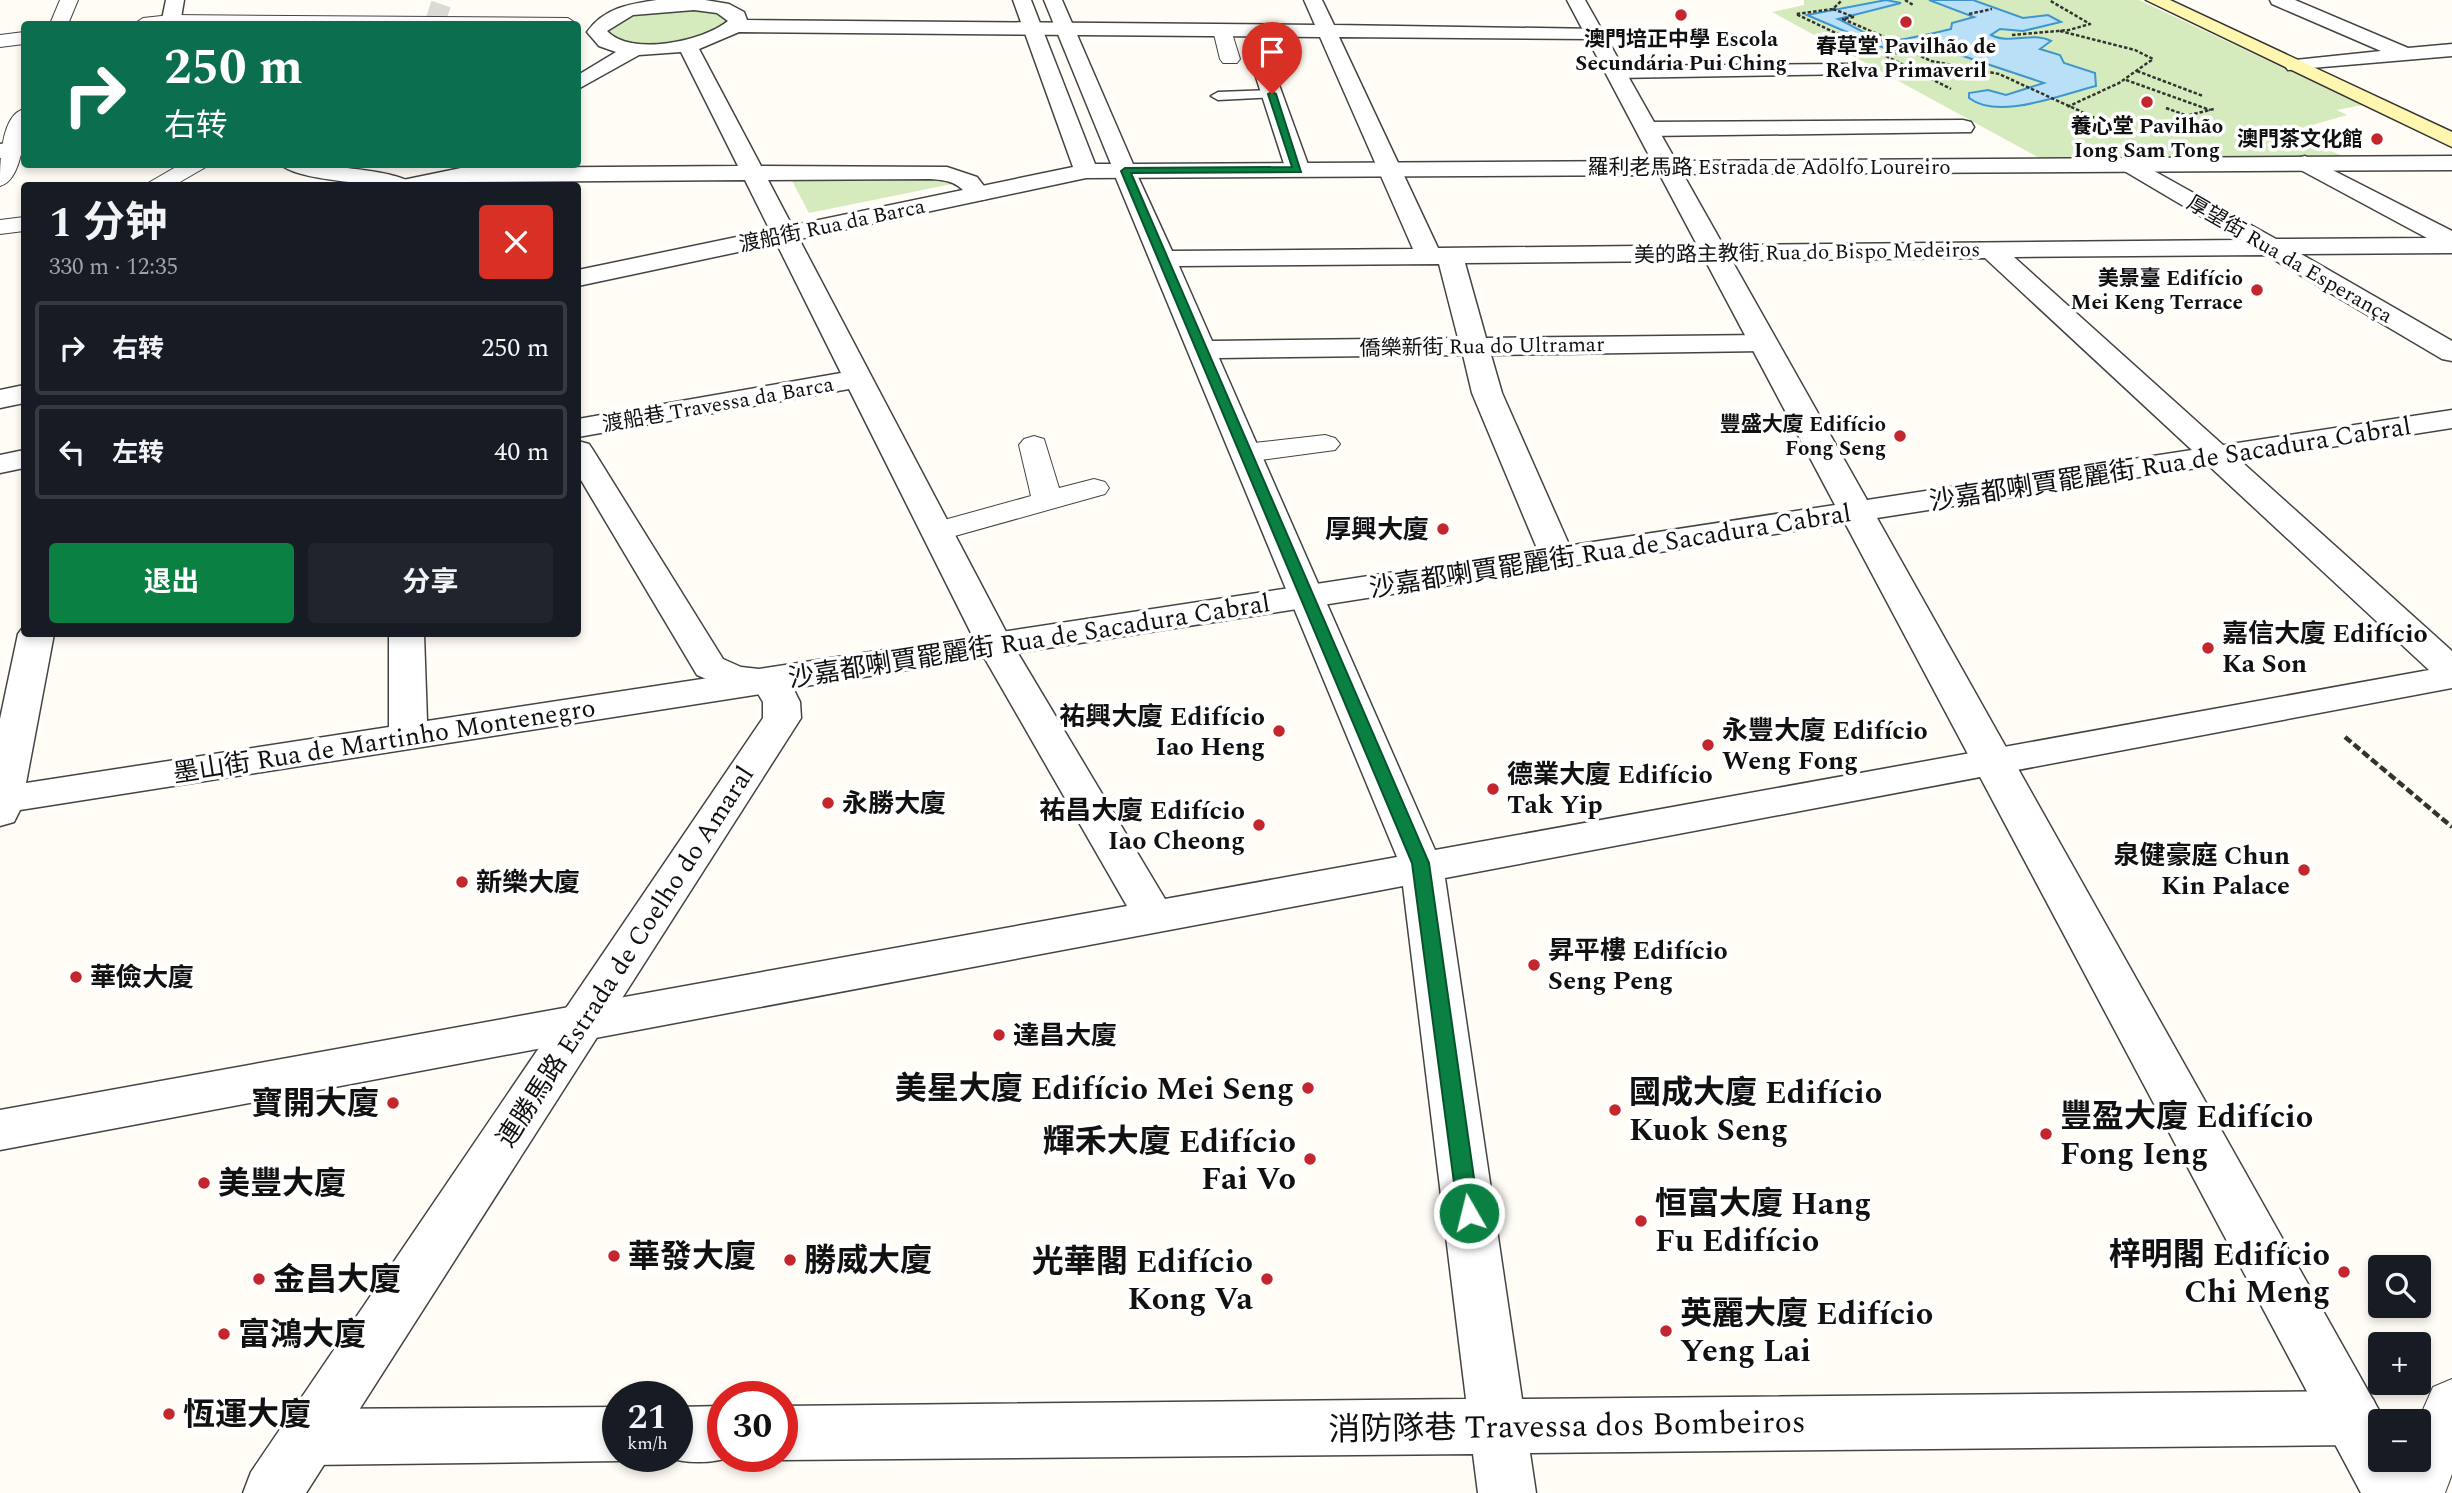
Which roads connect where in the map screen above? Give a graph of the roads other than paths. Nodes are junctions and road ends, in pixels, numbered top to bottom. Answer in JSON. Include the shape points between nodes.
{"nodes":[{"id":1,"x":69,"y":0,"type":"edge"},
{"id":2,"x":175,"y":0,"type":"edge"},
{"id":3,"x":1022,"y":0,"type":"edge"},
{"id":4,"x":1054,"y":0,"type":"edge"},
{"id":5,"x":1313,"y":0,"type":"edge"},
{"id":6,"x":1576,"y":0,"type":"edge"},
{"id":7,"x":2154,"y":0,"type":"edge"},
{"id":8,"x":2279,"y":0,"type":"edge"},
{"id":9,"x":680,"y":2,"type":"edge"},
{"id":10,"x":60,"y":21,"type":"edge"},
{"id":11,"x":171,"y":21,"type":"edge"},
{"id":12,"x":581,"y":24,"type":"edge"},
{"id":13,"x":601,"y":25,"type":"junction"},
{"id":14,"x":737,"y":26,"type":"junction"},
{"id":15,"x":1032,"y":28,"type":"junction"},
{"id":16,"x":1066,"y":28,"type":"junction"},
{"id":17,"x":1222,"y":30,"type":"junction"},
{"id":18,"x":1326,"y":30,"type":"junction"},
{"id":19,"x":21,"y":38,"type":"edge"},
{"id":20,"x":0,"y":41,"type":"edge"},
{"id":21,"x":1598,"y":41,"type":"junction"},
{"id":22,"x":688,"y":46,"type":"junction"},
{"id":23,"x":636,"y":49,"type":"junction"},
{"id":24,"x":1630,"y":49,"type":"dead end"},
{"id":25,"x":2452,"y":50,"type":"edge"},
{"id":26,"x":2406,"y":55,"type":"junction"},
{"id":27,"x":1230,"y":59,"type":"dead end"},
{"id":28,"x":2295,"y":66,"type":"junction"},
{"id":29,"x":1848,"y":70,"type":"dead end"},
{"id":30,"x":1264,"y":71,"type":"dead end"},
{"id":31,"x":1615,"y":72,"type":"junction"},
{"id":32,"x":581,"y":81,"type":"edge"},
{"id":33,"x":1272,"y":94,"type":"junction"},
{"id":34,"x":1218,"y":96,"type":"dead end"},
{"id":35,"x":21,"y":124,"type":"edge"},
{"id":36,"x":1963,"y":127,"type":"dead end"},
{"id":37,"x":1830,"y":128,"type":"junction"},
{"id":38,"x":1647,"y":130,"type":"junction"},
{"id":39,"x":2452,"y":140,"type":"edge"},
{"id":40,"x":12,"y":149,"type":"edge"},
{"id":41,"x":2305,"y":163,"type":"junction"},
{"id":42,"x":2452,"y":163,"type":"edge"},
{"id":43,"x":2129,"y":164,"type":"junction"},
{"id":44,"x":1858,"y":166,"type":"junction"},
{"id":45,"x":1667,"y":167,"type":"junction"},
{"id":46,"x":192,"y":168,"type":"edge"},
{"id":47,"x":313,"y":168,"type":"edge"},
{"id":48,"x":446,"y":169,"type":"edge"},
{"id":49,"x":1389,"y":169,"type":"junction"},
{"id":50,"x":1298,"y":170,"type":"junction"},
{"id":51,"x":1086,"y":171,"type":"junction"},
{"id":52,"x":753,"y":174,"type":"junction"},
{"id":53,"x":0,"y":180,"type":"edge"},
{"id":54,"x":1130,"y":180,"type":"junction"},
{"id":55,"x":162,"y":182,"type":"edge"},
{"id":56,"x":384,"y":182,"type":"edge"},
{"id":57,"x":415,"y":182,"type":"edge"},
{"id":58,"x":978,"y":194,"type":"junction"},
{"id":59,"x":21,"y":224,"type":"edge"},
{"id":60,"x":0,"y":227,"type":"edge"},
{"id":61,"x":784,"y":234,"type":"junction"},
{"id":62,"x":2452,"y":243,"type":"edge"},
{"id":63,"x":2269,"y":247,"type":"junction"},
{"id":64,"x":1991,"y":250,"type":"junction"},
{"id":65,"x":1715,"y":253,"type":"junction"},
{"id":66,"x":1440,"y":256,"type":"junction"},
{"id":67,"x":1163,"y":259,"type":"junction"},
{"id":68,"x":581,"y":277,"type":"edge"},
{"id":69,"x":1763,"y":343,"type":"junction"},
{"id":70,"x":1475,"y":346,"type":"junction"},
{"id":71,"x":1202,"y":350,"type":"junction"},
{"id":72,"x":2452,"y":353,"type":"edge"},
{"id":73,"x":859,"y":379,"type":"junction"},
{"id":74,"x":2452,"y":419,"type":"edge"},
{"id":75,"x":581,"y":427,"type":"edge"},
{"id":76,"x":1325,"y":444,"type":"dead end"},
{"id":77,"x":1034,"y":445,"type":"dead end"},
{"id":78,"x":1245,"y":453,"type":"junction"},
{"id":79,"x":581,"y":455,"type":"edge"},
{"id":80,"x":2217,"y":456,"type":"junction"},
{"id":81,"x":21,"y":460,"type":"edge"},
{"id":82,"x":0,"y":464,"type":"edge"},
{"id":83,"x":1094,"y":488,"type":"dead end"},
{"id":84,"x":1047,"y":501,"type":"junction"},
{"id":85,"x":1856,"y":512,"type":"junction"},
{"id":86,"x":937,"y":532,"type":"junction"},
{"id":87,"x":1558,"y":558,"type":"junction"},
{"id":88,"x":1307,"y":597,"type":"junction"},
{"id":89,"x":35,"y":637,"type":"edge"},
{"id":90,"x":406,"y":637,"type":"edge"},
{"id":91,"x":995,"y":645,"type":"junction"},
{"id":92,"x":2452,"y":671,"type":"edge"},
{"id":93,"x":2452,"y":677,"type":"edge"},
{"id":94,"x":767,"y":681,"type":"junction"},
{"id":95,"x":408,"y":737,"type":"junction"},
{"id":96,"x":1993,"y":762,"type":"junction"},
{"id":97,"x":1,"y":804,"type":"edge"},
{"id":98,"x":1422,"y":867,"type":"junction"},
{"id":99,"x":1154,"y":916,"type":"junction"},
{"id":100,"x":583,"y":1021,"type":"junction"},
{"id":101,"x":0,"y":1130,"type":"edge"},
{"id":102,"x":2452,"y":1405,"type":"edge"},
{"id":103,"x":2353,"y":1418,"type":"junction"},
{"id":104,"x":1498,"y":1426,"type":"junction"},
{"id":105,"x":798,"y":1433,"type":"edge"},
{"id":106,"x":602,"y":1434,"type":"edge"},
{"id":107,"x":309,"y":1437,"type":"junction"},
{"id":108,"x":272,"y":1493,"type":"edge"},
{"id":109,"x":1507,"y":1493,"type":"edge"},
{"id":110,"x":2393,"y":1493,"type":"edge"},
{"id":111,"x":2417,"y":1493,"type":"edge"}],
"edges":[{"from":1,"to":10,"type":"street"},
{"from":2,"to":11,"type":"street"},
{"from":3,"to":15,"type":"street"},
{"from":4,"to":16,"type":"street"},
{"from":5,"to":18,"type":"street"},
{"from":6,"to":21,"type":"street"},
{"from":7,"to":28,"type":"main road"},
{"from":8,"to":26,"type":"street"},
{"from":9,"to":13,"type":"street","via":[[629,11]]},
{"from":9,"to":14,"type":"street","via":[[728,10],[737,16]]},
{"from":12,"to":13,"type":"street"},
{"from":13,"to":23,"type":"street","via":[[600,39]]},
{"from":14,"to":15,"type":"street"},
{"from":14,"to":22,"type":"street","via":[[718,38]]},
{"from":15,"to":16,"type":"street"},
{"from":15,"to":51,"type":"street"},
{"from":16,"to":17,"type":"street"},
{"from":16,"to":54,"type":"street"},
{"from":17,"to":18,"type":"street"},
{"from":17,"to":27,"type":"street"},
{"from":18,"to":21,"type":"street"},
{"from":18,"to":49,"type":"street"},
{"from":19,"to":20,"type":"street"},
{"from":21,"to":24,"type":"street"},
{"from":21,"to":31,"type":"street"},
{"from":22,"to":23,"type":"street"},
{"from":22,"to":52,"type":"street"},
{"from":23,"to":32,"type":"street"},
{"from":25,"to":26,"type":"street"},
{"from":26,"to":28,"type":"street"},
{"from":28,"to":39,"type":"main road"},
{"from":29,"to":31,"type":"street"},
{"from":30,"to":33,"type":"street"},
{"from":31,"to":38,"type":"street"},
{"from":33,"to":34,"type":"lane"},
{"from":33,"to":50,"type":"street"},
{"from":35,"to":40,"type":"street"},
{"from":36,"to":37,"type":"street"},
{"from":37,"to":38,"type":"street"},
{"from":37,"to":44,"type":"street"},
{"from":38,"to":45,"type":"street"},
{"from":40,"to":53,"type":"street"},
{"from":41,"to":42,"type":"street","name":"羅利老馬路 Estrada de Adolfo Loureiro"},
{"from":41,"to":43,"type":"street","name":"羅利老馬路 Estrada de Adolfo Loureiro"},
{"from":41,"to":62,"type":"street"},
{"from":43,"to":44,"type":"street","name":"羅利老馬路 Estrada de Adolfo Loureiro"},
{"from":43,"to":63,"type":"street","name":"厚望街 Rua da Esperança"},
{"from":44,"to":45,"type":"street","name":"羅利老馬路 Estrada de Adolfo Loureiro"},
{"from":45,"to":49,"type":"street","name":"羅利老馬路 Estrada de Adolfo Loureiro"},
{"from":45,"to":65,"type":"street"},
{"from":46,"to":55,"type":"street"},
{"from":47,"to":56,"type":"street"},
{"from":48,"to":52,"type":"street"},
{"from":48,"to":57,"type":"street"},
{"from":49,"to":50,"type":"street","name":"羅利老馬路 Estrada de Adolfo Loureiro"},
{"from":49,"to":66,"type":"street"},
{"from":50,"to":54,"type":"street","name":"羅利老馬路 Estrada de Adolfo Loureiro"},
{"from":51,"to":54,"type":"street"},
{"from":51,"to":58,"type":"street","name":"渡船街 Rua da Barca"},
{"from":52,"to":58,"type":"street","via":[[923,172],[963,179],[974,185]]},
{"from":52,"to":61,"type":"street"},
{"from":54,"to":67,"type":"street"},
{"from":58,"to":61,"type":"street","name":"渡船街 Rua da Barca"},
{"from":59,"to":60,"type":"street"},
{"from":61,"to":68,"type":"street","name":"渡船街 Rua da Barca"},
{"from":61,"to":73,"type":"street"},
{"from":62,"to":63,"type":"street","name":"美的路主教街 Rua do Bispo Medeiros"},
{"from":63,"to":64,"type":"street","name":"美的路主教街 Rua do Bispo Medeiros"},
{"from":63,"to":72,"type":"street","name":"厚望街 Rua da Esperança"},
{"from":64,"to":65,"type":"street","name":"美的路主教街 Rua do Bispo Medeiros"},
{"from":64,"to":80,"type":"street"},
{"from":65,"to":66,"type":"street","name":"美的路主教街 Rua do Bispo Medeiros"},
{"from":65,"to":69,"type":"street"},
{"from":66,"to":67,"type":"street","name":"美的路主教街 Rua do Bispo Medeiros"},
{"from":66,"to":70,"type":"street"},
{"from":67,"to":71,"type":"street"},
{"from":69,"to":70,"type":"street","name":"僑樂新街 Rua do Ultramar"},
{"from":69,"to":85,"type":"street"},
{"from":70,"to":71,"type":"street","name":"僑樂新街 Rua do Ultramar"},
{"from":70,"to":87,"type":"street","via":[[1492,404]]},
{"from":71,"to":78,"type":"street"},
{"from":73,"to":75,"type":"street","name":"渡船巷 Travessa da Barca"},
{"from":73,"to":86,"type":"street"},
{"from":74,"to":80,"type":"street","name":"沙嘉都喇賈罷麗街 Rua de Sacadura Cabral"},
{"from":76,"to":78,"type":"street"},
{"from":77,"to":84,"type":"street"},
{"from":78,"to":88,"type":"street"},
{"from":79,"to":94,"type":"street","via":[[710,667],[745,681]]},
{"from":80,"to":85,"type":"street","name":"沙嘉都喇賈罷麗街 Rua de Sacadura Cabral"},
{"from":80,"to":92,"type":"street"},
{"from":81,"to":82,"type":"street"},
{"from":83,"to":84,"type":"street"},
{"from":84,"to":86,"type":"street"},
{"from":85,"to":87,"type":"street","name":"沙嘉都喇賈罷麗街 Rua de Sacadura Cabral"},
{"from":85,"to":96,"type":"street"},
{"from":86,"to":91,"type":"street"},
{"from":87,"to":88,"type":"street","name":"沙嘉都喇賈罷麗街 Rua de Sacadura Cabral"},
{"from":88,"to":91,"type":"street","name":"沙嘉都喇賈罷麗街 Rua de Sacadura Cabral"},
{"from":88,"to":98,"type":"street"},
{"from":89,"to":97,"type":"street"},
{"from":90,"to":95,"type":"street"},
{"from":91,"to":94,"type":"street","name":"沙嘉都喇賈罷麗街 Rua de Sacadura Cabral"},
{"from":91,"to":99,"type":"street"},
{"from":93,"to":96,"type":"street"},
{"from":94,"to":95,"type":"street","name":"墨山街 Rua de Martinho Montenegro"},
{"from":94,"to":100,"type":"street","name":"連勝馬路 Estrada de Coelho do Amaral","via":[[778,691],[782,718]]},
{"from":95,"to":97,"type":"street","name":"墨山街 Rua de Martinho Montenegro"},
{"from":96,"to":98,"type":"street"},
{"from":96,"to":103,"type":"street"},
{"from":98,"to":99,"type":"street"},
{"from":98,"to":104,"type":"street"},
{"from":99,"to":100,"type":"street"},
{"from":100,"to":101,"type":"street"},
{"from":100,"to":107,"type":"street","name":"連勝馬路 Estrada de Coelho do Amaral"},
{"from":102,"to":111,"type":"street"},
{"from":103,"to":104,"type":"street","name":"消防隊巷 Travessa dos Bombeiros"},
{"from":103,"to":110,"type":"street"},
{"from":104,"to":105,"type":"street","name":"消防隊巷 Travessa dos Bombeiros"},
{"from":104,"to":109,"type":"street"},
{"from":106,"to":107,"type":"street"},
{"from":107,"to":108,"type":"street","name":"連勝馬路 Estrada de Coelho do Amaral"}]}
